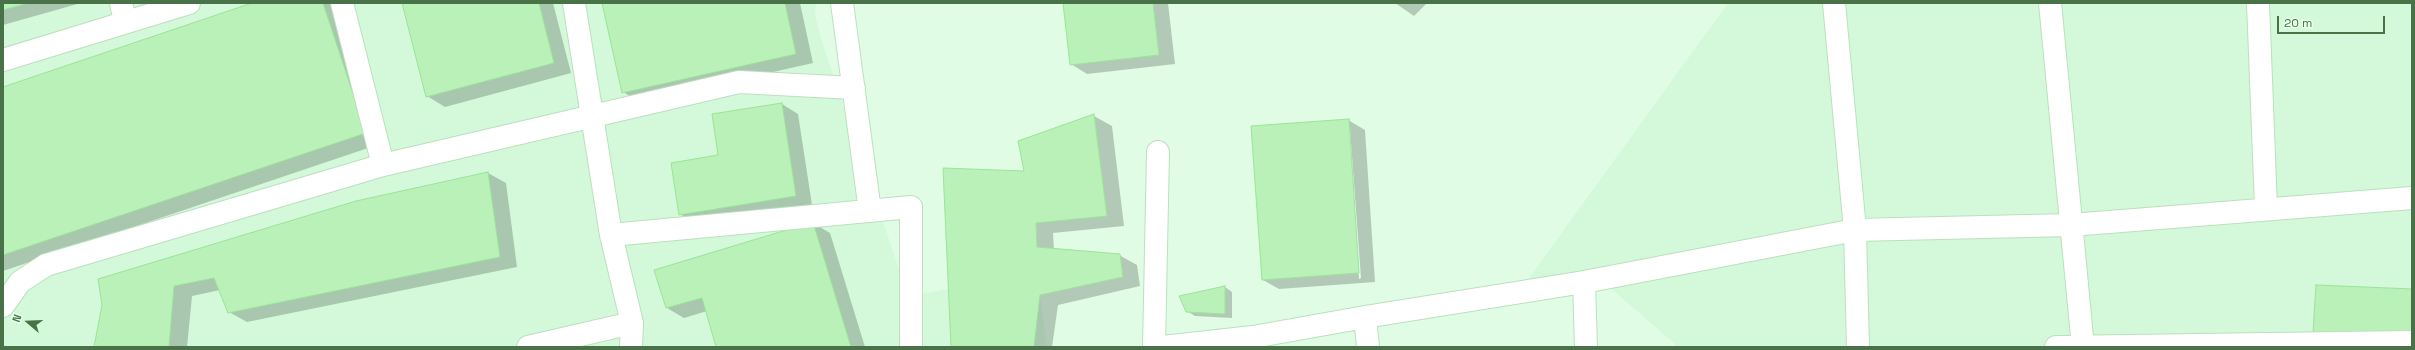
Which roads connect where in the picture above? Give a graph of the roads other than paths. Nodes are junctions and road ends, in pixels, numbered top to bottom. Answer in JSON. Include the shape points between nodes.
{"nodes":[{"id":1,"x":190,"y":3,"type":"edge"},
{"id":2,"x":342,"y":3,"type":"edge"},
{"id":3,"x":574,"y":3,"type":"edge"},
{"id":4,"x":842,"y":3,"type":"edge"},
{"id":5,"x":1834,"y":3,"type":"edge"},
{"id":6,"x":2050,"y":3,"type":"edge"},
{"id":7,"x":2258,"y":3,"type":"edge"},
{"id":8,"x":123,"y":12,"type":"edge"},
{"id":9,"x":3,"y":60,"type":"edge"},
{"id":10,"x":854,"y":88,"type":"junction"},
{"id":11,"x":592,"y":117,"type":"junction"},
{"id":12,"x":1158,"y":152,"type":"dead end"},
{"id":13,"x":383,"y":165,"type":"junction"},
{"id":14,"x":2412,"y":198,"type":"edge"},
{"id":15,"x":2266,"y":208,"type":"junction"},
{"id":16,"x":870,"y":211,"type":"junction"},
{"id":17,"x":2072,"y":225,"type":"junction"},
{"id":18,"x":1855,"y":230,"type":"junction"},
{"id":19,"x":611,"y":235,"type":"junction"},
{"id":20,"x":1584,"y":282,"type":"junction"},
{"id":21,"x":3,"y":306,"type":"edge"},
{"id":22,"x":1365,"y":316,"type":"junction"},
{"id":23,"x":632,"y":323,"type":"junction"},
{"id":24,"x":2412,"y":342,"type":"edge"},
{"id":25,"x":2084,"y":346,"type":"edge"},
{"id":26,"x":528,"y":347,"type":"edge"},
{"id":27,"x":631,"y":347,"type":"edge"},
{"id":28,"x":911,"y":347,"type":"edge"},
{"id":29,"x":1154,"y":347,"type":"edge"},
{"id":30,"x":1163,"y":347,"type":"edge"},
{"id":31,"x":1368,"y":347,"type":"edge"},
{"id":32,"x":1586,"y":347,"type":"edge"},
{"id":33,"x":1858,"y":347,"type":"edge"},
{"id":34,"x":2056,"y":347,"type":"edge"}],
"edges":[{"from":1,"to":8,"type":"street"},
{"from":2,"to":13,"type":"street"},
{"from":3,"to":11,"type":"street"},
{"from":4,"to":10,"type":"street"},
{"from":5,"to":18,"type":"street"},
{"from":6,"to":17,"type":"street"},
{"from":7,"to":15,"type":"street"},
{"from":8,"to":9,"type":"street"},
{"from":10,"to":11,"type":"street","via":[[739,82]]},
{"from":10,"to":16,"type":"street"},
{"from":11,"to":13,"type":"street"},
{"from":11,"to":19,"type":"street"},
{"from":12,"to":29,"type":"street"},
{"from":13,"to":21,"type":"street","via":[[46,265],[20,282]]},
{"from":14,"to":15,"type":"street"},
{"from":15,"to":17,"type":"street"},
{"from":16,"to":19,"type":"street"},
{"from":16,"to":28,"type":"street","via":[[911,207]]},
{"from":17,"to":18,"type":"street"},
{"from":17,"to":25,"type":"street"},
{"from":18,"to":20,"type":"street"},
{"from":18,"to":33,"type":"street"},
{"from":19,"to":23,"type":"street"},
{"from":20,"to":22,"type":"street"},
{"from":20,"to":32,"type":"street"},
{"from":22,"to":30,"type":"street","via":[[1253,337]]},
{"from":22,"to":31,"type":"street"},
{"from":23,"to":26,"type":"street"},
{"from":23,"to":27,"type":"street"},
{"from":24,"to":25,"type":"street"},
{"from":25,"to":34,"type":"street"}]}
